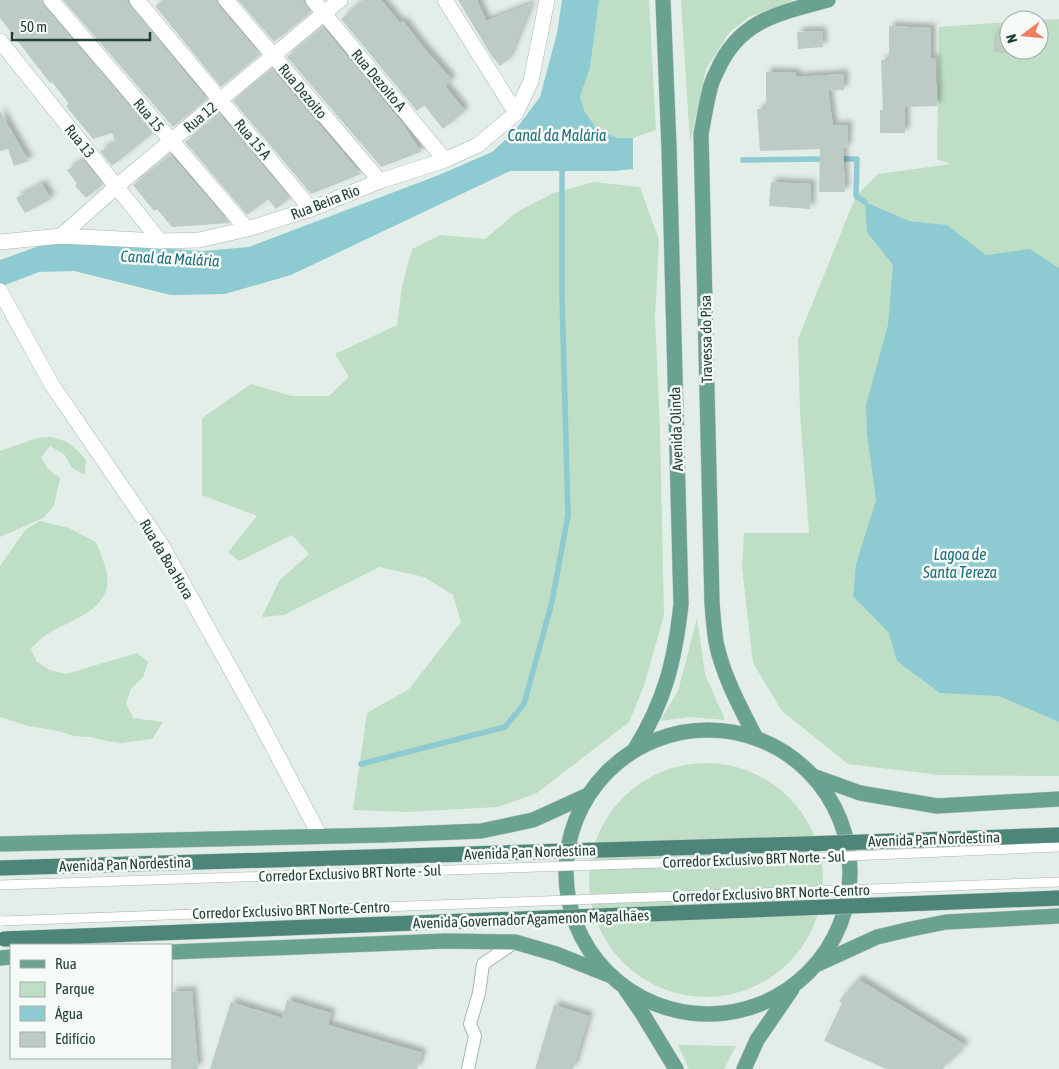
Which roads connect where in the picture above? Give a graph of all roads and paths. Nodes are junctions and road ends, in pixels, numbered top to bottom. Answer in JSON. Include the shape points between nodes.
{"nodes":[{"id":1,"x":51,"y":0,"type":"edge"},
{"id":2,"x":137,"y":0,"type":"edge"},
{"id":3,"x":226,"y":0,"type":"edge"},
{"id":4,"x":313,"y":0,"type":"edge"},
{"id":5,"x":340,"y":0,"type":"edge"},
{"id":6,"x":445,"y":0,"type":"edge"},
{"id":7,"x":548,"y":0,"type":"edge"},
{"id":8,"x":663,"y":0,"type":"edge"},
{"id":9,"x":828,"y":0,"type":"edge"},
{"id":10,"x":324,"y":13,"type":"junction"},
{"id":11,"x":0,"y":41,"type":"edge"},
{"id":12,"x":273,"y":56,"type":"junction"},
{"id":13,"x":220,"y":100,"type":"junction"},
{"id":14,"x":516,"y":113,"type":"junction"},
{"id":15,"x":171,"y":141,"type":"junction"},
{"id":16,"x":445,"y":160,"type":"junction"},
{"id":17,"x":380,"y":181,"type":"junction"},
{"id":18,"x":117,"y":186,"type":"junction"},
{"id":19,"x":311,"y":209,"type":"junction"},
{"id":20,"x":247,"y":230,"type":"junction"},
{"id":21,"x":61,"y":236,"type":"junction"},
{"id":22,"x":160,"y":240,"type":"junction"},
{"id":23,"x":0,"y":242,"type":"edge"},
{"id":24,"x":0,"y":292,"type":"edge"},
{"id":25,"x":756,"y":738,"type":"junction"},
{"id":26,"x":635,"y":750,"type":"junction"},
{"id":27,"x":812,"y":776,"type":"junction"},
{"id":28,"x":588,"y":795,"type":"junction"},
{"id":29,"x":1059,"y":799,"type":"edge"},
{"id":30,"x":1059,"y":834,"type":"edge"},
{"id":31,"x":320,"y":836,"type":"junction"},
{"id":32,"x":0,"y":844,"type":"edge"},
{"id":33,"x":1059,"y":847,"type":"edge"},
{"id":34,"x":0,"y":868,"type":"edge"},
{"id":35,"x":1059,"y":882,"type":"edge"},
{"id":36,"x":0,"y":885,"type":"edge"},
{"id":37,"x":1059,"y":898,"type":"edge"},
{"id":38,"x":1059,"y":916,"type":"edge"},
{"id":39,"x":2,"y":921,"type":"dead end"},
{"id":40,"x":4,"y":939,"type":"dead end"},
{"id":41,"x":515,"y":942,"type":"junction"},
{"id":42,"x":172,"y":952,"type":"edge"},
{"id":43,"x":817,"y":965,"type":"junction"},
{"id":44,"x":611,"y":976,"type":"junction"},
{"id":45,"x":624,"y":987,"type":"junction"},
{"id":46,"x":793,"y":988,"type":"junction"},
{"id":47,"x":468,"y":1069,"type":"edge"},
{"id":48,"x":676,"y":1069,"type":"edge"},
{"id":49,"x":744,"y":1069,"type":"edge"}],
"edges":[{"from":1,"to":15,"type":"street","name":"Rua 15"},
{"from":2,"to":13,"type":"street","name":"Rua 15 A"},
{"from":3,"to":12,"type":"street","name":"Rua Dezoito"},
{"from":4,"to":10,"type":"street","name":"Rua Dezoito A"},
{"from":5,"to":10,"type":"street","name":"Rua 12"},
{"from":6,"to":14,"type":"street"},
{"from":7,"to":14,"type":"street","name":"Rua Beira Rio","via":[[531,81]]},
{"from":8,"to":26,"type":"main road","name":"Avenida Olinda","via":[[681,604],[665,689]]},
{"from":9,"to":25,"type":"main road","name":"Travessa do Pisa","via":[[760,22],[741,35],[724,55],[710,87],[701,134],[712,603],[716,642],[723,666]]},
{"from":10,"to":12,"type":"street","name":"Rua 12"},
{"from":10,"to":16,"type":"street","name":"Rua Dezoito A"},
{"from":11,"to":18,"type":"street","name":"Rua 13"},
{"from":12,"to":13,"type":"street","name":"Rua 12"},
{"from":12,"to":17,"type":"street","name":"Rua Dezoito"},
{"from":13,"to":15,"type":"street","name":"Rua 12"},
{"from":13,"to":19,"type":"street","name":"Rua 15 A"},
{"from":14,"to":16,"type":"street","name":"Rua Beira Rio","via":[[478,145]]},
{"from":15,"to":18,"type":"street","name":"Rua 12"},
{"from":15,"to":20,"type":"street","name":"Rua 15"},
{"from":16,"to":17,"type":"street","name":"Rua Beira Rio"},
{"from":17,"to":19,"type":"street","name":"Rua Beira Rio"},
{"from":18,"to":21,"type":"street","name":"Rua 12"},
{"from":18,"to":22,"type":"street","name":"Rua 13"},
{"from":19,"to":20,"type":"street","name":"Rua Beira Rio"},
{"from":20,"to":22,"type":"street","name":"Rua Beira Rio","via":[[199,240]]},
{"from":21,"to":22,"type":"street","name":"Rua Beira Rio"},
{"from":21,"to":23,"type":"street","name":"Rua Beira Rio"},
{"from":24,"to":31,"type":"street","name":"Rua da Boa Hora","via":[[52,385],[161,544]]},
{"from":25,"to":26,"type":"main road","via":[[732,732],[698,730],[657,739]]},
{"from":25,"to":27,"type":"main road","via":[[786,754]]},
{"from":26,"to":28,"type":"main road","via":[[606,773]]},
{"from":27,"to":29,"type":"main road","via":[[860,793],[936,806]]},
{"from":27,"to":43,"type":"main road","via":[[830,799],[842,826],[849,855],[850,884],[844,913],[833,940]]},
{"from":28,"to":31,"type":"main road","name":"Avenida Pan Nordestina","via":[[533,820],[481,831]]},
{"from":28,"to":44,"type":"main road","via":[[568,848],[567,885],[578,930],[592,955]]},
{"from":30,"to":34,"type":"highway","name":"Avenida Pan Nordestina","bridge":true},
{"from":31,"to":32,"type":"main road","name":"Avenida Pan Nordestina"},
{"from":33,"to":36,"type":"lane","name":"Corredor Exclusivo BRT Norte - Sul","bridge":true},
{"from":35,"to":39,"type":"lane","name":"Corredor Exclusivo BRT Norte-Centro","bridge":true},
{"from":37,"to":40,"type":"highway","name":"Avenida Governador Agamenon Magalhães","bridge":true},
{"from":38,"to":43,"type":"main road","via":[[946,922],[877,936]]},
{"from":41,"to":42,"type":"main road","via":[[445,941]]},
{"from":41,"to":44,"type":"main road"},
{"from":41,"to":47,"type":"street","via":[[483,964],[470,1024],[475,1036]]},
{"from":43,"to":46,"type":"main road"},
{"from":44,"to":45,"type":"main road"},
{"from":45,"to":46,"type":"main road","via":[[664,1008],[708,1015],[752,1008]]},
{"from":45,"to":48,"type":"main road"},
{"from":46,"to":49,"type":"main road","via":[[758,1040]]}]}
